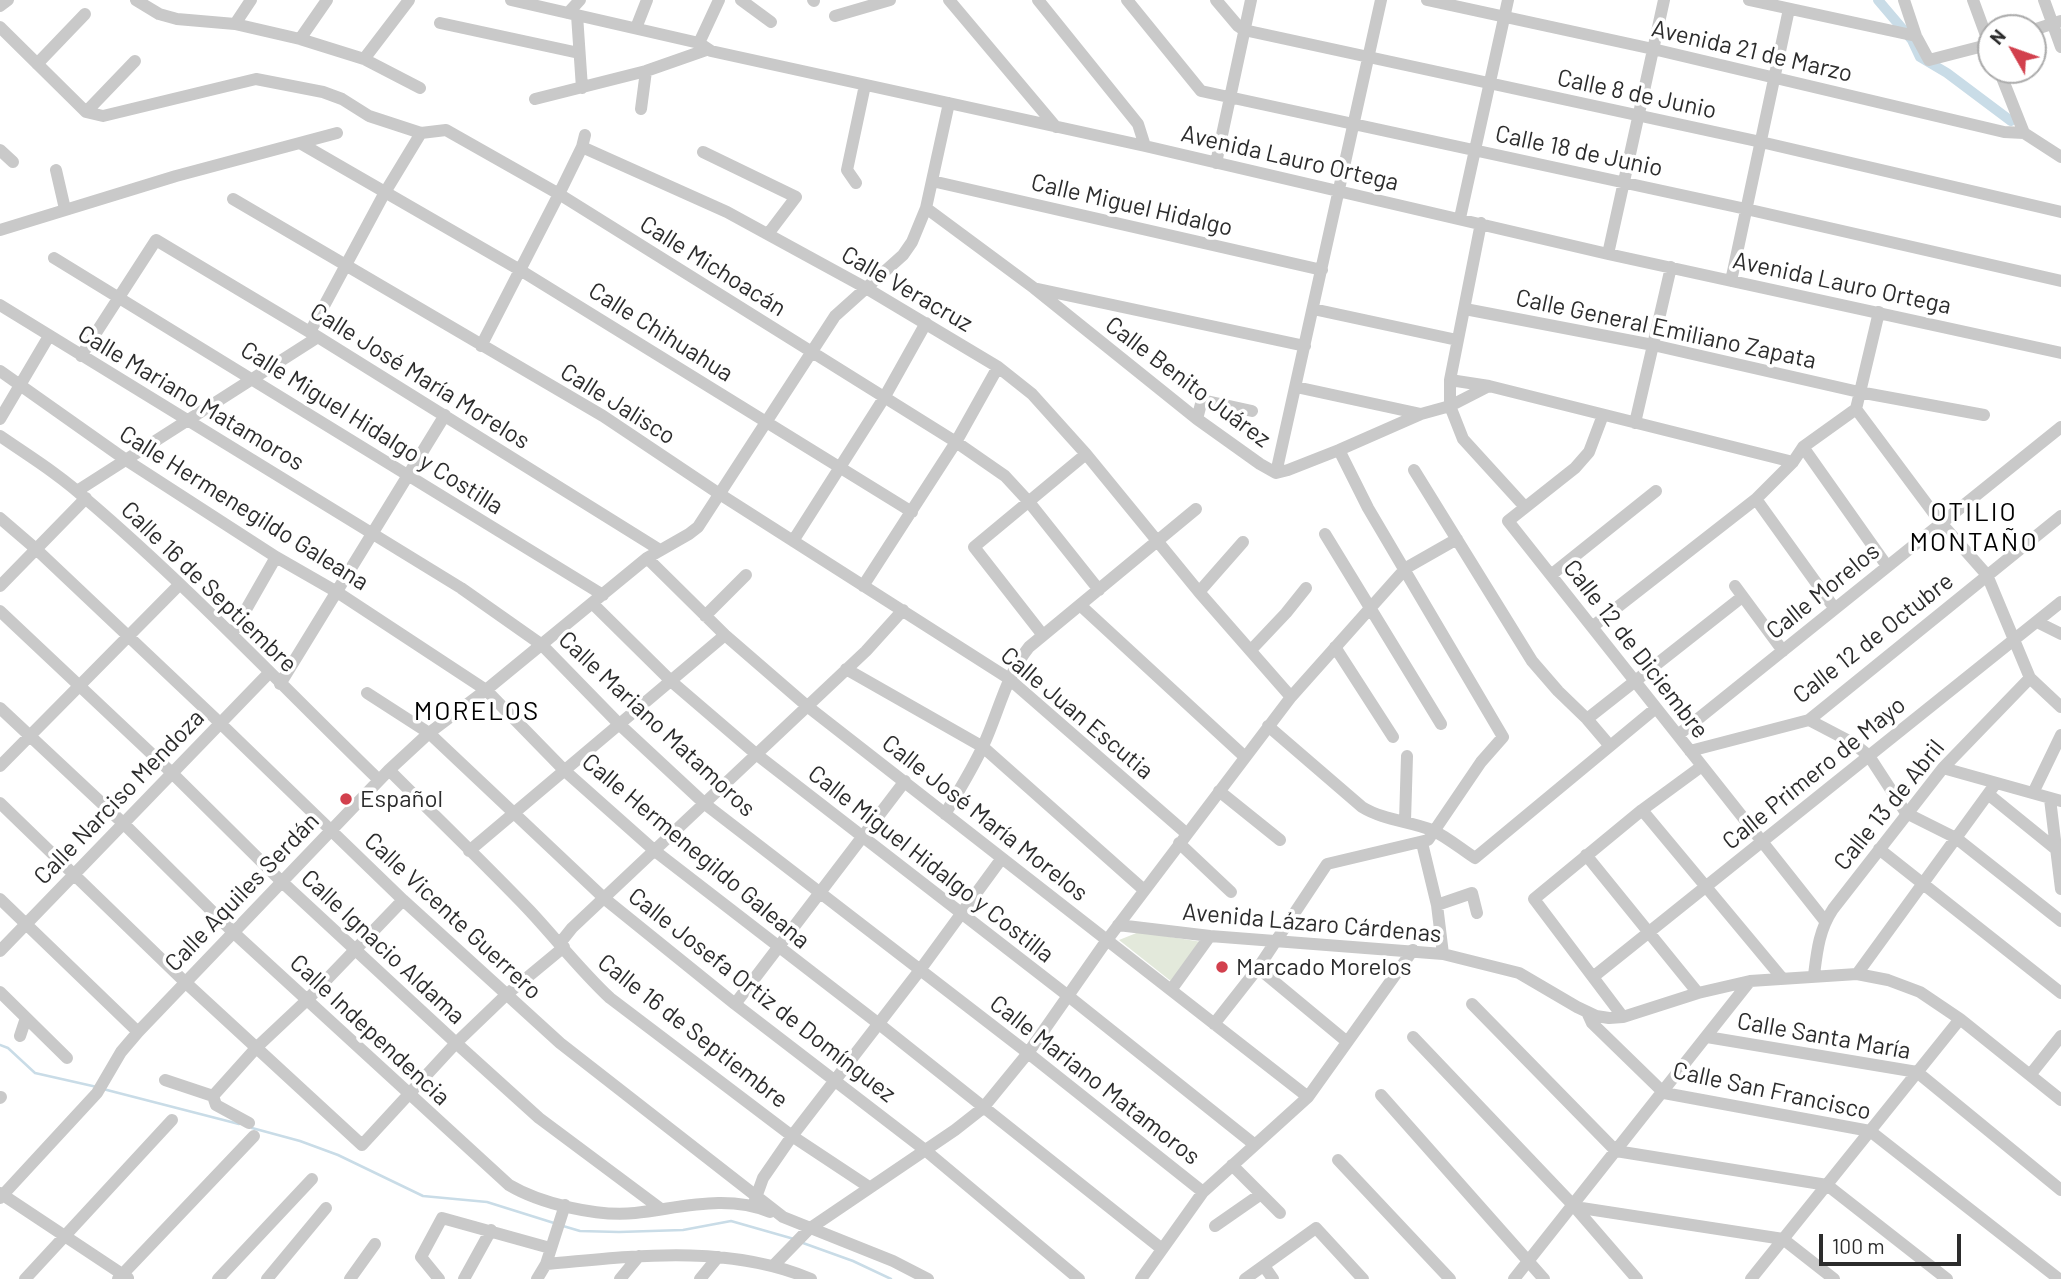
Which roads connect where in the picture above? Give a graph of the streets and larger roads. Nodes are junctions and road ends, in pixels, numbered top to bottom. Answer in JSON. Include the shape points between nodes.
{"nodes":[{"id":1,"x":8,"y":0,"type":"edge"},
{"id":2,"x":136,"y":0,"type":"edge"},
{"id":3,"x":251,"y":0,"type":"edge"},
{"id":4,"x":327,"y":0,"type":"edge"},
{"id":5,"x":409,"y":0,"type":"edge"},
{"id":6,"x":511,"y":0,"type":"edge"},
{"id":7,"x":580,"y":0,"type":"edge"},
{"id":8,"x":647,"y":0,"type":"edge"},
{"id":9,"x":719,"y":0,"type":"edge"},
{"id":10,"x":741,"y":0,"type":"edge"},
{"id":11,"x":890,"y":0,"type":"edge"},
{"id":12,"x":949,"y":0,"type":"edge"},
{"id":13,"x":1038,"y":0,"type":"edge"},
{"id":14,"x":1127,"y":0,"type":"edge"},
{"id":15,"x":1216,"y":0,"type":"edge"},
{"id":16,"x":1251,"y":0,"type":"edge"},
{"id":17,"x":1381,"y":0,"type":"edge"},
{"id":18,"x":1427,"y":0,"type":"edge"},
{"id":19,"x":1508,"y":0,"type":"edge"},
{"id":20,"x":1664,"y":0,"type":"edge"},
{"id":21,"x":1749,"y":0,"type":"edge"},
{"id":22,"x":1904,"y":0,"type":"edge"},
{"id":23,"x":2045,"y":0,"type":"edge"},
{"id":24,"x":530,"y":2,"type":"edge"},
{"id":25,"x":0,"y":6,"type":"edge"},
{"id":26,"x":1789,"y":9,"type":"junction"},
{"id":27,"x":85,"y":14,"type":"dead end"},
{"id":28,"x":573,"y":14,"type":"junction"},
{"id":29,"x":835,"y":16,"type":"dead end"},
{"id":30,"x":1504,"y":18,"type":"junction"},
{"id":31,"x":771,"y":22,"type":"dead end"},
{"id":32,"x":2057,"y":22,"type":"edge"},
{"id":33,"x":440,"y":23,"type":"dead end"},
{"id":34,"x":235,"y":24,"type":"junction"},
{"id":35,"x":0,"y":27,"type":"edge"},
{"id":36,"x":636,"y":28,"type":"junction"},
{"id":37,"x":1244,"y":30,"type":"junction"},
{"id":38,"x":1913,"y":35,"type":"junction"},
{"id":39,"x":300,"y":39,"type":"junction"},
{"id":40,"x":703,"y":46,"type":"junction"},
{"id":41,"x":2061,"y":47,"type":"edge"},
{"id":42,"x":1653,"y":49,"type":"junction"},
{"id":43,"x":1977,"y":49,"type":"edge"},
{"id":44,"x":579,"y":53,"type":"junction"},
{"id":45,"x":1368,"y":57,"type":"junction"},
{"id":46,"x":364,"y":59,"type":"junction"},
{"id":47,"x":135,"y":61,"type":"dead end"},
{"id":48,"x":37,"y":64,"type":"junction"},
{"id":49,"x":646,"y":71,"type":"junction"},
{"id":50,"x":1775,"y":77,"type":"junction"},
{"id":51,"x":1490,"y":84,"type":"junction"},
{"id":52,"x":2005,"y":84,"type":"edge"},
{"id":53,"x":865,"y":85,"type":"junction"},
{"id":54,"x":420,"y":88,"type":"dead end"},
{"id":55,"x":582,"y":88,"type":"junction"},
{"id":56,"x":1229,"y":97,"type":"junction"},
{"id":57,"x":535,"y":99,"type":"dead end"},
{"id":58,"x":949,"y":103,"type":"junction"},
{"id":59,"x":641,"y":109,"type":"dead end"},
{"id":60,"x":86,"y":112,"type":"junction"},
{"id":61,"x":1639,"y":116,"type":"junction"},
{"id":62,"x":1353,"y":125,"type":"junction"},
{"id":63,"x":1056,"y":127,"type":"junction"},
{"id":64,"x":337,"y":132,"type":"dead end"},
{"id":65,"x":2024,"y":133,"type":"junction"},
{"id":66,"x":421,"y":134,"type":"junction"},
{"id":67,"x":1761,"y":142,"type":"junction"},
{"id":68,"x":300,"y":143,"type":"junction"},
{"id":69,"x":1145,"y":146,"type":"junction"},
{"id":70,"x":0,"y":150,"type":"edge"},
{"id":71,"x":1475,"y":150,"type":"junction"},
{"id":72,"x":703,"y":152,"type":"dead end"},
{"id":73,"x":2061,"y":157,"type":"edge"},
{"id":74,"x":13,"y":162,"type":"dead end"},
{"id":75,"x":1216,"y":163,"type":"junction"},
{"id":76,"x":56,"y":170,"type":"dead end"},
{"id":77,"x":932,"y":181,"type":"junction"},
{"id":78,"x":1624,"y":182,"type":"junction"},
{"id":79,"x":856,"y":183,"type":"dead end"},
{"id":80,"x":1338,"y":192,"type":"junction"},
{"id":81,"x":384,"y":194,"type":"junction"},
{"id":82,"x":559,"y":194,"type":"junction"},
{"id":83,"x":233,"y":199,"type":"dead end"},
{"id":84,"x":926,"y":208,"type":"junction"},
{"id":85,"x":65,"y":209,"type":"junction"},
{"id":86,"x":1746,"y":209,"type":"junction"},
{"id":87,"x":2061,"y":212,"type":"edge"},
{"id":88,"x":1460,"y":218,"type":"junction"},
{"id":89,"x":1481,"y":223,"type":"junction"},
{"id":90,"x":1,"y":226,"type":"edge"},
{"id":91,"x":768,"y":234,"type":"junction"},
{"id":92,"x":1608,"y":254,"type":"junction"},
{"id":93,"x":54,"y":258,"type":"dead end"},
{"id":94,"x":345,"y":265,"type":"junction"},
{"id":95,"x":1671,"y":267,"type":"junction"},
{"id":96,"x":520,"y":270,"type":"junction"},
{"id":97,"x":1322,"y":270,"type":"junction"},
{"id":98,"x":1731,"y":281,"type":"junction"},
{"id":99,"x":2061,"y":281,"type":"edge"},
{"id":100,"x":866,"y":288,"type":"junction"},
{"id":101,"x":1034,"y":288,"type":"junction"},
{"id":102,"x":118,"y":298,"type":"junction"},
{"id":103,"x":0,"y":305,"type":"edge"},
{"id":104,"x":1313,"y":309,"type":"junction"},
{"id":105,"x":1465,"y":309,"type":"junction"},
{"id":106,"x":1879,"y":312,"type":"junction"},
{"id":107,"x":926,"y":323,"type":"junction"},
{"id":108,"x":314,"y":335,"type":"junction"},
{"id":109,"x":48,"y":336,"type":"junction"},
{"id":110,"x":1457,"y":340,"type":"junction"},
{"id":111,"x":1305,"y":345,"type":"junction"},
{"id":112,"x":1653,"y":345,"type":"junction"},
{"id":113,"x":481,"y":346,"type":"junction"},
{"id":114,"x":811,"y":352,"type":"junction"},
{"id":115,"x":2061,"y":353,"type":"edge"},
{"id":116,"x":81,"y":356,"type":"junction"},
{"id":117,"x":998,"y":367,"type":"junction"},
{"id":118,"x":0,"y":371,"type":"edge"},
{"id":119,"x":255,"y":379,"type":"junction"},
{"id":120,"x":1450,"y":380,"type":"junction"},
{"id":121,"x":19,"y":386,"type":"junction"},
{"id":122,"x":1489,"y":386,"type":"junction"},
{"id":123,"x":1296,"y":387,"type":"junction"},
{"id":124,"x":1858,"y":392,"type":"junction"},
{"id":125,"x":884,"y":398,"type":"junction"},
{"id":126,"x":1450,"y":405,"type":"junction"},
{"id":127,"x":1856,"y":409,"type":"junction"},
{"id":128,"x":1252,"y":411,"type":"dead end"},
{"id":129,"x":1421,"y":414,"type":"junction"},
{"id":130,"x":445,"y":415,"type":"junction"},
{"id":131,"x":1603,"y":415,"type":"junction"},
{"id":132,"x":1984,"y":415,"type":"dead end"},
{"id":133,"x":0,"y":419,"type":"edge"},
{"id":134,"x":1196,"y":419,"type":"junction"},
{"id":135,"x":188,"y":421,"type":"junction"},
{"id":136,"x":767,"y":423,"type":"junction"},
{"id":137,"x":1635,"y":423,"type":"junction"},
{"id":138,"x":2061,"y":427,"type":"edge"},
{"id":139,"x":0,"y":436,"type":"edge"},
{"id":140,"x":956,"y":442,"type":"junction"},
{"id":141,"x":1803,"y":447,"type":"junction"},
{"id":142,"x":1339,"y":450,"type":"junction"},
{"id":143,"x":1087,"y":454,"type":"junction"},
{"id":144,"x":126,"y":460,"type":"junction"},
{"id":145,"x":1793,"y":462,"type":"junction"},
{"id":146,"x":839,"y":468,"type":"junction"},
{"id":147,"x":1414,"y":470,"type":"dead end"},
{"id":148,"x":1276,"y":473,"type":"junction"},
{"id":149,"x":409,"y":475,"type":"junction"},
{"id":150,"x":1656,"y":491,"type":"dead end"},
{"id":151,"x":718,"y":493,"type":"junction"},
{"id":152,"x":82,"y":495,"type":"junction"},
{"id":153,"x":1029,"y":502,"type":"junction"},
{"id":154,"x":1525,"y":507,"type":"junction"},
{"id":155,"x":1759,"y":508,"type":"junction"},
{"id":156,"x":1196,"y":509,"type":"dead end"},
{"id":157,"x":912,"y":512,"type":"junction"},
{"id":158,"x":2061,"y":516,"type":"edge"},
{"id":159,"x":0,"y":518,"type":"edge"},
{"id":160,"x":1941,"y":523,"type":"junction"},
{"id":161,"x":373,"y":534,"type":"junction"},
{"id":162,"x":1325,"y":534,"type":"dead end"},
{"id":163,"x":1457,"y":539,"type":"junction"},
{"id":164,"x":793,"y":541,"type":"junction"},
{"id":165,"x":1156,"y":541,"type":"junction"},
{"id":166,"x":1242,"y":542,"type":"dead end"},
{"id":167,"x":36,"y":550,"type":"junction"},
{"id":168,"x":660,"y":550,"type":"junction"},
{"id":169,"x":276,"y":557,"type":"junction"},
{"id":170,"x":647,"y":558,"type":"junction"},
{"id":171,"x":1887,"y":566,"type":"junction"},
{"id":172,"x":1406,"y":568,"type":"junction"},
{"id":173,"x":746,"y":575,"type":"dead end"},
{"id":174,"x":1550,"y":575,"type":"junction"},
{"id":175,"x":1986,"y":575,"type":"junction"},
{"id":176,"x":179,"y":585,"type":"junction"},
{"id":177,"x":0,"y":586,"type":"edge"},
{"id":178,"x":863,"y":586,"type":"junction"},
{"id":179,"x":1306,"y":588,"type":"dead end"},
{"id":180,"x":1099,"y":590,"type":"junction"},
{"id":181,"x":337,"y":592,"type":"junction"},
{"id":182,"x":1199,"y":592,"type":"junction"},
{"id":183,"x":598,"y":599,"type":"junction"},
{"id":184,"x":2061,"y":602,"type":"edge"},
{"id":185,"x":1080,"y":606,"type":"junction"},
{"id":186,"x":1370,"y":608,"type":"junction"},
{"id":187,"x":1835,"y":609,"type":"junction"},
{"id":188,"x":903,"y":610,"type":"junction"},
{"id":189,"x":0,"y":611,"type":"edge"},
{"id":190,"x":705,"y":616,"type":"junction"},
{"id":191,"x":2037,"y":622,"type":"junction"},
{"id":192,"x":1592,"y":627,"type":"junction"},
{"id":193,"x":232,"y":634,"type":"junction"},
{"id":194,"x":1042,"y":634,"type":"junction"},
{"id":195,"x":2061,"y":634,"type":"edge"},
{"id":196,"x":725,"y":635,"type":"junction"},
{"id":197,"x":128,"y":637,"type":"junction"},
{"id":198,"x":2014,"y":640,"type":"junction"},
{"id":199,"x":541,"y":645,"type":"junction"},
{"id":200,"x":1335,"y":646,"type":"junction"},
{"id":201,"x":1251,"y":649,"type":"junction"},
{"id":202,"x":1783,"y":651,"type":"junction"},
{"id":203,"x":846,"y":669,"type":"junction"},
{"id":204,"x":269,"y":673,"type":"junction"},
{"id":205,"x":1008,"y":678,"type":"junction"},
{"id":206,"x":2030,"y":678,"type":"junction"},
{"id":207,"x":1634,"y":680,"type":"junction"},
{"id":208,"x":672,"y":681,"type":"junction"},
{"id":209,"x":280,"y":684,"type":"junction"},
{"id":210,"x":80,"y":685,"type":"junction"},
{"id":211,"x":486,"y":690,"type":"junction"},
{"id":212,"x":368,"y":693,"type":"dead end"},
{"id":213,"x":1291,"y":697,"type":"junction"},
{"id":214,"x":807,"y":706,"type":"junction"},
{"id":215,"x":2061,"y":707,"type":"edge"},
{"id":216,"x":0,"y":708,"type":"edge"},
{"id":217,"x":1656,"y":708,"type":"junction"},
{"id":218,"x":1587,"y":719,"type":"junction"},
{"id":219,"x":1809,"y":720,"type":"junction"},
{"id":220,"x":220,"y":723,"type":"junction"},
{"id":221,"x":1441,"y":724,"type":"dead end"},
{"id":222,"x":620,"y":725,"type":"junction"},
{"id":223,"x":1268,"y":726,"type":"junction"},
{"id":224,"x":429,"y":733,"type":"junction"},
{"id":225,"x":2061,"y":735,"type":"edge"},
{"id":226,"x":29,"y":736,"type":"junction"},
{"id":227,"x":1678,"y":736,"type":"junction"},
{"id":228,"x":1393,"y":737,"type":"dead end"},
{"id":229,"x":1610,"y":746,"type":"junction"},
{"id":230,"x":983,"y":747,"type":"junction"},
{"id":231,"x":1690,"y":751,"type":"junction"},
{"id":232,"x":757,"y":754,"type":"junction"},
{"id":233,"x":1407,"y":756,"type":"dead end"},
{"id":234,"x":1869,"y":756,"type":"junction"},
{"id":235,"x":1245,"y":757,"type":"junction"},
{"id":236,"x":0,"y":766,"type":"edge"},
{"id":237,"x":1702,"y":766,"type":"junction"},
{"id":238,"x":1943,"y":768,"type":"junction"},
{"id":239,"x":389,"y":770,"type":"junction"},
{"id":240,"x":565,"y":771,"type":"junction"},
{"id":241,"x":172,"y":773,"type":"junction"},
{"id":242,"x":379,"y":780,"type":"junction"},
{"id":243,"x":905,"y":781,"type":"junction"},
{"id":244,"x":1996,"y":783,"type":"junction"},
{"id":245,"x":1219,"y":791,"type":"junction"},
{"id":246,"x":2033,"y":793,"type":"junction"},
{"id":247,"x":1988,"y":794,"type":"junction"},
{"id":248,"x":2056,"y":800,"type":"edge"},
{"id":249,"x":0,"y":803,"type":"edge"},
{"id":250,"x":705,"y":804,"type":"junction"},
{"id":251,"x":1642,"y":810,"type":"junction"},
{"id":252,"x":1906,"y":813,"type":"junction"},
{"id":253,"x":513,"y":814,"type":"junction"},
{"id":254,"x":945,"y":814,"type":"junction"},
{"id":255,"x":1405,"y":821,"type":"junction"},
{"id":256,"x":124,"y":824,"type":"junction"},
{"id":257,"x":329,"y":831,"type":"junction"},
{"id":258,"x":1434,"y":831,"type":"junction"},
{"id":259,"x":861,"y":838,"type":"junction"},
{"id":260,"x":1956,"y":838,"type":"junction"},
{"id":261,"x":1183,"y":839,"type":"junction"},
{"id":262,"x":1280,"y":840,"type":"dead end"},
{"id":263,"x":1422,"y":843,"type":"junction"},
{"id":264,"x":1761,"y":843,"type":"junction"},
{"id":265,"x":1879,"y":849,"type":"junction"},
{"id":266,"x":2057,"y":850,"type":"junction"},
{"id":267,"x":469,"y":851,"type":"junction"},
{"id":268,"x":655,"y":851,"type":"junction"},
{"id":269,"x":1586,"y":855,"type":"junction"},
{"id":270,"x":1002,"y":858,"type":"junction"},
{"id":271,"x":75,"y":874,"type":"junction"},
{"id":272,"x":281,"y":881,"type":"junction"},
{"id":273,"x":1923,"y":884,"type":"junction"},
{"id":274,"x":1705,"y":887,"type":"junction"},
{"id":275,"x":2061,"y":889,"type":"edge"},
{"id":276,"x":1144,"y":890,"type":"junction"},
{"id":277,"x":819,"y":892,"type":"junction"},
{"id":278,"x":1231,"y":892,"type":"dead end"},
{"id":279,"x":605,"y":898,"type":"junction"},
{"id":280,"x":0,"y":899,"type":"edge"},
{"id":281,"x":402,"y":900,"type":"junction"},
{"id":282,"x":1437,"y":905,"type":"junction"},
{"id":283,"x":1477,"y":913,"type":"dead end"},
{"id":284,"x":962,"y":914,"type":"junction"},
{"id":285,"x":1825,"y":921,"type":"junction"},
{"id":286,"x":2061,"y":921,"type":"edge"},
{"id":287,"x":26,"y":924,"type":"junction"},
{"id":288,"x":1118,"y":925,"type":"junction"},
{"id":289,"x":233,"y":932,"type":"junction"},
{"id":290,"x":1649,"y":932,"type":"junction"},
{"id":291,"x":1210,"y":936,"type":"junction"},
{"id":292,"x":1107,"y":940,"type":"junction"},
{"id":293,"x":1277,"y":942,"type":"junction"},
{"id":294,"x":562,"y":945,"type":"junction"},
{"id":295,"x":355,"y":948,"type":"junction"},
{"id":296,"x":778,"y":948,"type":"junction"},
{"id":297,"x":1413,"y":950,"type":"junction"},
{"id":298,"x":0,"y":951,"type":"edge"},
{"id":299,"x":1443,"y":954,"type":"junction"},
{"id":300,"x":1258,"y":968,"type":"junction"},
{"id":301,"x":920,"y":970,"type":"junction"},
{"id":302,"x":1857,"y":974,"type":"junction"},
{"id":303,"x":1814,"y":975,"type":"junction"},
{"id":304,"x":1593,"y":977,"type":"junction"},
{"id":305,"x":1782,"y":978,"type":"junction"},
{"id":306,"x":1750,"y":981,"type":"junction"},
{"id":307,"x":186,"y":982,"type":"junction"},
{"id":308,"x":1171,"y":990,"type":"junction"},
{"id":309,"x":0,"y":992,"type":"edge"},
{"id":310,"x":1698,"y":993,"type":"junction"},
{"id":311,"x":2061,"y":993,"type":"edge"},
{"id":312,"x":506,"y":995,"type":"junction"},
{"id":313,"x":1068,"y":995,"type":"junction"},
{"id":314,"x":307,"y":1000,"type":"junction"},
{"id":315,"x":735,"y":1003,"type":"junction"},
{"id":316,"x":1472,"y":1004,"type":"dead end"},
{"id":317,"x":1587,"y":1012,"type":"junction"},
{"id":318,"x":1623,"y":1017,"type":"junction"},
{"id":319,"x":26,"y":1018,"type":"junction"},
{"id":320,"x":1960,"y":1019,"type":"junction"},
{"id":321,"x":879,"y":1024,"type":"junction"},
{"id":322,"x":1214,"y":1024,"type":"junction"},
{"id":323,"x":138,"y":1032,"type":"junction"},
{"id":324,"x":20,"y":1036,"type":"dead end"},
{"id":325,"x":2061,"y":1036,"type":"edge"},
{"id":326,"x":1413,"y":1037,"type":"dead end"},
{"id":327,"x":1707,"y":1037,"type":"junction"},
{"id":328,"x":1346,"y":1041,"type":"junction"},
{"id":329,"x":456,"y":1043,"type":"junction"},
{"id":330,"x":257,"y":1047,"type":"junction"},
{"id":331,"x":1028,"y":1053,"type":"junction"},
{"id":332,"x":67,"y":1058,"type":"dead end"},
{"id":333,"x":1917,"y":1072,"type":"junction"},
{"id":334,"x":2030,"y":1075,"type":"junction"},
{"id":335,"x":165,"y":1080,"type":"dead end"},
{"id":336,"x":835,"y":1081,"type":"junction"},
{"id":337,"x":1664,"y":1093,"type":"junction"},
{"id":338,"x":408,"y":1094,"type":"junction"},
{"id":339,"x":1381,"y":1095,"type":"dead end"},
{"id":340,"x":213,"y":1096,"type":"junction"},
{"id":341,"x":1308,"y":1097,"type":"junction"},
{"id":342,"x":2061,"y":1100,"type":"edge"},
{"id":343,"x":983,"y":1108,"type":"junction"},
{"id":344,"x":172,"y":1120,"type":"dead end"},
{"id":345,"x":1871,"y":1130,"type":"junction"},
{"id":346,"x":792,"y":1136,"type":"junction"},
{"id":347,"x":1255,"y":1145,"type":"junction"},
{"id":348,"x":925,"y":1150,"type":"junction"},
{"id":349,"x":1616,"y":1151,"type":"junction"},
{"id":350,"x":1338,"y":1160,"type":"dead end"},
{"id":351,"x":1232,"y":1165,"type":"junction"},
{"id":352,"x":312,"y":1178,"type":"dead end"},
{"id":353,"x":1827,"y":1185,"type":"junction"},
{"id":354,"x":869,"y":1187,"type":"junction"},
{"id":355,"x":2061,"y":1190,"type":"edge"},
{"id":356,"x":1203,"y":1192,"type":"junction"},
{"id":357,"x":1261,"y":1194,"type":"junction"},
{"id":358,"x":1,"y":1195,"type":"edge"},
{"id":359,"x":754,"y":1200,"type":"junction"},
{"id":360,"x":1574,"y":1206,"type":"junction"},
{"id":361,"x":326,"y":1208,"type":"dead end"},
{"id":362,"x":564,"y":1209,"type":"junction"},
{"id":363,"x":660,"y":1209,"type":"junction"},
{"id":364,"x":1280,"y":1213,"type":"dead end"},
{"id":365,"x":1215,"y":1226,"type":"dead end"},
{"id":366,"x":491,"y":1230,"type":"junction"},
{"id":367,"x":806,"y":1232,"type":"junction"},
{"id":368,"x":64,"y":1236,"type":"junction"},
{"id":369,"x":1783,"y":1239,"type":"junction"},
{"id":370,"x":551,"y":1243,"type":"junction"},
{"id":371,"x":375,"y":1244,"type":"dead end"},
{"id":372,"x":1162,"y":1249,"type":"junction"},
{"id":373,"x":639,"y":1256,"type":"junction"},
{"id":374,"x":718,"y":1257,"type":"junction"},
{"id":375,"x":1528,"y":1261,"type":"junction"},
{"id":376,"x":776,"y":1263,"type":"junction"},
{"id":377,"x":546,"y":1264,"type":"junction"},
{"id":378,"x":1264,"y":1266,"type":"junction"},
{"id":379,"x":787,"y":1275,"type":"edge"},
{"id":380,"x":124,"y":1278,"type":"edge"},
{"id":381,"x":25,"y":1279,"type":"edge"},
{"id":382,"x":218,"y":1279,"type":"edge"},
{"id":383,"x":267,"y":1279,"type":"edge"},
{"id":384,"x":350,"y":1279,"type":"edge"},
{"id":385,"x":439,"y":1279,"type":"edge"},
{"id":386,"x":464,"y":1279,"type":"edge"},
{"id":387,"x":537,"y":1279,"type":"edge"},
{"id":388,"x":620,"y":1279,"type":"edge"},
{"id":389,"x":700,"y":1279,"type":"edge"},
{"id":390,"x":811,"y":1279,"type":"edge"},
{"id":391,"x":928,"y":1279,"type":"edge"},
{"id":392,"x":1079,"y":1279,"type":"edge"},
{"id":393,"x":1141,"y":1279,"type":"edge"},
{"id":394,"x":1245,"y":1279,"type":"edge"},
{"id":395,"x":1273,"y":1279,"type":"edge"},
{"id":396,"x":1363,"y":1279,"type":"edge"},
{"id":397,"x":1450,"y":1279,"type":"edge"},
{"id":398,"x":1514,"y":1279,"type":"edge"},
{"id":399,"x":1544,"y":1279,"type":"edge"},
{"id":400,"x":1637,"y":1279,"type":"edge"},
{"id":401,"x":1751,"y":1279,"type":"edge"},
{"id":402,"x":1834,"y":1279,"type":"edge"},
{"id":403,"x":1947,"y":1279,"type":"edge"},
{"id":404,"x":2059,"y":1279,"type":"edge"}],
"edges":[{"from":1,"to":25,"type":"street"},
{"from":2,"to":34,"type":"street","via":[[177,19]]},
{"from":3,"to":34,"type":"street"},
{"from":4,"to":39,"type":"street"},
{"from":5,"to":46,"type":"street"},
{"from":6,"to":24,"type":"street","name":"Avenida Lauro Ortega"},
{"from":7,"to":28,"type":"street"},
{"from":8,"to":36,"type":"street"},
{"from":9,"to":40,"type":"street"},
{"from":10,"to":31,"type":"street"},
{"from":11,"to":29,"type":"street"},
{"from":12,"to":63,"type":"street"},
{"from":13,"to":69,"type":"street","via":[[1138,124]]},
{"from":14,"to":56,"type":"street","name":"Calle 18 de Junio","via":[[1201,91]]},
{"from":15,"to":37,"type":"street"},
{"from":16,"to":37,"type":"street"},
{"from":17,"to":45,"type":"street"},
{"from":18,"to":30,"type":"street","name":"Avenida 21 de Marzo"},
{"from":19,"to":30,"type":"street"},
{"from":20,"to":42,"type":"street"},
{"from":21,"to":26,"type":"street"},
{"from":22,"to":38,"type":"street"},
{"from":23,"to":32,"type":"street"},
{"from":24,"to":28,"type":"street","name":"Avenida Lauro Ortega"},
{"from":26,"to":38,"type":"street"},
{"from":26,"to":50,"type":"street"},
{"from":27,"to":48,"type":"street"},
{"from":28,"to":36,"type":"street","name":"Avenida Lauro Ortega"},
{"from":28,"to":44,"type":"street"},
{"from":30,"to":42,"type":"street","name":"Avenida 21 de Marzo"},
{"from":30,"to":51,"type":"street"},
{"from":32,"to":41,"type":"street"},
{"from":33,"to":44,"type":"street"},
{"from":34,"to":39,"type":"street"},
{"from":35,"to":48,"type":"street"},
{"from":36,"to":40,"type":"street","name":"Avenida Lauro Ortega"},
{"from":37,"to":45,"type":"street","name":"Calle 8 de Junio"},
{"from":37,"to":56,"type":"street"},
{"from":38,"to":43,"type":"street","via":[[1929,60]]},
{"from":39,"to":46,"type":"street"},
{"from":40,"to":49,"type":"street"},
{"from":40,"to":53,"type":"street","name":"Avenida Lauro Ortega"},
{"from":42,"to":50,"type":"street","name":"Avenida 21 de Marzo"},
{"from":42,"to":61,"type":"street"},
{"from":44,"to":55,"type":"street"},
{"from":45,"to":51,"type":"street","name":"Calle 8 de Junio"},
{"from":45,"to":62,"type":"street"},
{"from":46,"to":54,"type":"street"},
{"from":47,"to":60,"type":"street"},
{"from":48,"to":60,"type":"street"},
{"from":49,"to":55,"type":"street"},
{"from":49,"to":59,"type":"street"},
{"from":50,"to":65,"type":"street","name":"Avenida 21 de Marzo"},
{"from":50,"to":67,"type":"street"},
{"from":51,"to":61,"type":"street","name":"Calle 8 de Junio"},
{"from":51,"to":71,"type":"street"},
{"from":52,"to":65,"type":"street"},
{"from":53,"to":58,"type":"street","name":"Avenida Lauro Ortega"},
{"from":53,"to":79,"type":"street","via":[[847,170]]},
{"from":55,"to":57,"type":"street"},
{"from":56,"to":62,"type":"street","name":"Calle 18 de Junio"},
{"from":56,"to":75,"type":"street"},
{"from":58,"to":63,"type":"street","name":"Avenida Lauro Ortega"},
{"from":58,"to":77,"type":"street"},
{"from":60,"to":66,"type":"street","via":[[103,116],[256,79],[323,92],[369,116]]},
{"from":61,"to":67,"type":"street","name":"Calle 8 de Junio"},
{"from":61,"to":78,"type":"street"},
{"from":62,"to":71,"type":"street","name":"Calle 18 de Junio"},
{"from":62,"to":80,"type":"street"},
{"from":63,"to":69,"type":"street","name":"Avenida Lauro Ortega"},
{"from":64,"to":68,"type":"street"},
{"from":65,"to":73,"type":"street","name":"Avenida 21 de Marzo"},
{"from":66,"to":81,"type":"street"},
{"from":66,"to":82,"type":"street","name":"Calle Michoacán","via":[[446,130]]},
{"from":67,"to":86,"type":"street"},
{"from":67,"to":87,"type":"street","name":"Calle 8 de Junio"},
{"from":68,"to":81,"type":"street","name":"Calle Chihuahua"},
{"from":68,"to":85,"type":"street"},
{"from":69,"to":75,"type":"street","name":"Avenida Lauro Ortega"},
{"from":70,"to":74,"type":"street"},
{"from":71,"to":78,"type":"street","name":"Calle 18 de Junio"},
{"from":71,"to":88,"type":"street"},
{"from":72,"to":91,"type":"street","via":[[796,197]]},
{"from":75,"to":80,"type":"street","name":"Avenida Lauro Ortega"},
{"from":76,"to":85,"type":"street"},
{"from":77,"to":84,"type":"street"},
{"from":77,"to":97,"type":"street","name":"Calle Miguel Hidalgo"},
{"from":78,"to":86,"type":"street","name":"Calle 18 de Junio"},
{"from":78,"to":92,"type":"street"},
{"from":80,"to":88,"type":"street","name":"Avenida Lauro Ortega"},
{"from":80,"to":97,"type":"street"},
{"from":81,"to":94,"type":"street"},
{"from":81,"to":96,"type":"street","name":"Calle Chihuahua"},
{"from":82,"to":91,"type":"street","name":"Calle Veracruz","via":[[583,141]]},
{"from":82,"to":96,"type":"street"},
{"from":82,"to":114,"type":"street","name":"Calle Michoacán"},
{"from":83,"to":94,"type":"street","name":"Calle Jalisco"},
{"from":84,"to":100,"type":"street","via":[[902,255]]},
{"from":84,"to":101,"type":"street","name":"Calle Benito Juárez"},
{"from":85,"to":90,"type":"street"},
{"from":86,"to":98,"type":"street"},
{"from":86,"to":99,"type":"street","name":"Calle 18 de Junio"},
{"from":88,"to":89,"type":"street","name":"Avenida Lauro Ortega"},
{"from":89,"to":92,"type":"street","name":"Avenida Lauro Ortega"},
{"from":89,"to":105,"type":"street"},
{"from":91,"to":100,"type":"street","name":"Calle Veracruz"},
{"from":92,"to":95,"type":"street","name":"Avenida Lauro Ortega"},
{"from":93,"to":102,"type":"street","name":"Calle Miguel Hidalgo y Costilla"},
{"from":94,"to":108,"type":"street"},
{"from":94,"to":113,"type":"street","name":"Calle Jalisco"},
{"from":95,"to":98,"type":"street","name":"Avenida Lauro Ortega"},
{"from":95,"to":112,"type":"street"},
{"from":96,"to":113,"type":"street"},
{"from":96,"to":136,"type":"street","name":"Calle Chihuahua"},
{"from":97,"to":104,"type":"street"},
{"from":98,"to":106,"type":"street","name":"Avenida Lauro Ortega"},
{"from":100,"to":107,"type":"street","name":"Calle Veracruz"},
{"from":100,"to":114,"type":"street","via":[[835,316]]},
{"from":101,"to":111,"type":"street"},
{"from":101,"to":134,"type":"street","name":"Calle Benito Juárez"},
{"from":102,"to":108,"type":"street","name":"Calle José María Morelos","via":[[156,240]]},
{"from":102,"to":116,"type":"street"},
{"from":102,"to":119,"type":"street","name":"Calle Miguel Hidalgo y Costilla"},
{"from":103,"to":109,"type":"street","name":"Calle Mariano Matamoros"},
{"from":104,"to":110,"type":"street"},
{"from":104,"to":111,"type":"street"},
{"from":105,"to":110,"type":"street"},
{"from":105,"to":112,"type":"street","name":"Calle General Emiliano Zapata"},
{"from":106,"to":115,"type":"street","name":"Avenida Lauro Ortega"},
{"from":106,"to":124,"type":"street"},
{"from":107,"to":117,"type":"street","name":"Calle Veracruz"},
{"from":107,"to":125,"type":"street"},
{"from":108,"to":119,"type":"street"},
{"from":108,"to":130,"type":"street","name":"Calle José María Morelos"},
{"from":109,"to":116,"type":"street","name":"Calle Mariano Matamoros"},
{"from":109,"to":121,"type":"street"},
{"from":110,"to":120,"type":"street"},
{"from":111,"to":123,"type":"street"},
{"from":112,"to":124,"type":"street","name":"Calle General Emiliano Zapata"},
{"from":112,"to":137,"type":"street"},
{"from":113,"to":151,"type":"street","name":"Calle Jalisco","via":[[603,416]]},
{"from":114,"to":125,"type":"street","name":"Calle Michoacán"},
{"from":114,"to":136,"type":"street"},
{"from":116,"to":135,"type":"street","name":"Calle Mariano Matamoros"},
{"from":117,"to":140,"type":"street"},
{"from":117,"to":143,"type":"street","name":"Calle Veracruz","via":[[1032,394]]},
{"from":118,"to":121,"type":"street","name":"Calle Hermenegildo Galeana"},
{"from":119,"to":135,"type":"street"},
{"from":119,"to":149,"type":"street","name":"Calle Miguel Hidalgo y Costilla"},
{"from":120,"to":122,"type":"street"},
{"from":120,"to":126,"type":"street"},
{"from":121,"to":133,"type":"street"},
{"from":121,"to":144,"type":"street","name":"Calle Hermenegildo Galeana"},
{"from":122,"to":126,"type":"street","name":"Calle Benito Juárez"},
{"from":122,"to":131,"type":"street"},
{"from":123,"to":129,"type":"street"},
{"from":123,"to":148,"type":"street"},
{"from":124,"to":127,"type":"street"},
{"from":124,"to":132,"type":"street","name":"Calle General Emiliano Zapata"},
{"from":125,"to":140,"type":"street","name":"Calle Michoacán"},
{"from":125,"to":146,"type":"street"},
{"from":126,"to":129,"type":"street","name":"Calle Benito Juárez"},
{"from":126,"to":154,"type":"street","via":[[1467,444]]},
{"from":127,"to":141,"type":"street"},
{"from":127,"to":160,"type":"street"},
{"from":128,"to":134,"type":"street","via":[[1202,400]]},
{"from":129,"to":142,"type":"street","name":"Calle Benito Juárez"},
{"from":130,"to":149,"type":"street"},
{"from":130,"to":168,"type":"street","name":"Calle José María Morelos"},
{"from":131,"to":137,"type":"street"},
{"from":131,"to":154,"type":"street","via":[[1589,452]]},
{"from":134,"to":148,"type":"street","name":"Calle Benito Juárez"},
{"from":135,"to":144,"type":"street"},
{"from":135,"to":161,"type":"street","name":"Calle Mariano Matamoros"},
{"from":136,"to":146,"type":"street","name":"Calle Chihuahua"},
{"from":136,"to":151,"type":"street"},
{"from":137,"to":145,"type":"street"},
{"from":138,"to":160,"type":"street","name":"Calle Morelos"},
{"from":139,"to":152,"type":"street","name":"Calle 16 de Septiembre"},
{"from":140,"to":153,"type":"street","name":"Calle Michoacán","via":[[1005,476]]},
{"from":140,"to":157,"type":"street"},
{"from":141,"to":145,"type":"street"},
{"from":141,"to":171,"type":"street"},
{"from":142,"to":148,"type":"street","name":"Calle Benito Juárez"},
{"from":142,"to":172,"type":"street"},
{"from":143,"to":153,"type":"street"},
{"from":143,"to":165,"type":"street","name":"Calle Veracruz"},
{"from":144,"to":152,"type":"street"},
{"from":144,"to":169,"type":"street","name":"Calle Hermenegildo Galeana"},
{"from":145,"to":155,"type":"street"},
{"from":146,"to":157,"type":"street","name":"Calle Chihuahua"},
{"from":146,"to":164,"type":"street"},
{"from":147,"to":163,"type":"street"},
{"from":149,"to":161,"type":"street"},
{"from":149,"to":183,"type":"street","name":"Calle Miguel Hidalgo y Costilla"},
{"from":150,"to":174,"type":"street"},
{"from":151,"to":164,"type":"street","name":"Calle Jalisco"},
{"from":151,"to":168,"type":"street","name":"Calle Aquiles Serdán","via":[[698,527]]},
{"from":152,"to":167,"type":"street"},
{"from":152,"to":176,"type":"street","name":"Calle 16 de Septiembre"},
{"from":153,"to":180,"type":"street","name":"Calle Michoacán"},
{"from":153,"to":194,"type":"street","via":[[974,547]]},
{"from":154,"to":174,"type":"street","name":"Calle 12 de Diciembre","via":[[1508,521]]},
{"from":155,"to":187,"type":"street"},
{"from":155,"to":192,"type":"street","via":[[1731,517]]},
{"from":156,"to":165,"type":"street"},
{"from":157,"to":178,"type":"street"},
{"from":158,"to":175,"type":"street","name":"Calle 12 de Octubre"},
{"from":159,"to":167,"type":"street","name":"Calle Vicente Guerrero"},
{"from":160,"to":171,"type":"street","name":"Calle Morelos"},
{"from":160,"to":175,"type":"street"},
{"from":161,"to":181,"type":"street"},
{"from":161,"to":199,"type":"street","name":"Calle Mariano Matamoros"},
{"from":162,"to":186,"type":"street"},
{"from":163,"to":172,"type":"street"},
{"from":163,"to":218,"type":"street","via":[[1532,661]]},
{"from":164,"to":178,"type":"street","name":"Calle Jalisco"},
{"from":165,"to":180,"type":"street"},
{"from":165,"to":182,"type":"street","name":"Calle Veracruz"},
{"from":166,"to":182,"type":"street"},
{"from":167,"to":177,"type":"street"},
{"from":167,"to":197,"type":"street","name":"Calle Vicente Guerrero"},
{"from":168,"to":170,"type":"street","name":"Calle Aquiles Serdán"},
{"from":169,"to":181,"type":"street","name":"Calle Hermenegildo Galeana"},
{"from":169,"to":193,"type":"street"},
{"from":170,"to":183,"type":"street","name":"Calle Aquiles Serdán"},
{"from":170,"to":190,"type":"street","name":"Calle José María Morelos"},
{"from":171,"to":187,"type":"street","name":"Calle Morelos"},
{"from":172,"to":186,"type":"street"},
{"from":172,"to":258,"type":"street","via":[[1503,737]]},
{"from":173,"to":190,"type":"street"},
{"from":174,"to":192,"type":"street","name":"Calle 12 de Diciembre"},
{"from":175,"to":198,"type":"street"},
{"from":175,"to":219,"type":"street","name":"Calle 12 de Octubre"},
{"from":176,"to":193,"type":"street","name":"Calle 16 de Septiembre"},
{"from":176,"to":197,"type":"street"},
{"from":178,"to":188,"type":"street","name":"Calle Juan Escutia"},
{"from":179,"to":201,"type":"street"},
{"from":180,"to":185,"type":"street"},
{"from":181,"to":209,"type":"street"},
{"from":181,"to":211,"type":"street","name":"Calle Hermenegildo Galeana"},
{"from":182,"to":201,"type":"street","name":"Calle Veracruz"},
{"from":183,"to":199,"type":"street","name":"Calle Aquiles Serdán"},
{"from":183,"to":208,"type":"street","name":"Calle Miguel Hidalgo y Costilla"},
{"from":184,"to":191,"type":"street","name":"Calle Primero de Mayo"},
{"from":185,"to":194,"type":"street"},
{"from":185,"to":235,"type":"street"},
{"from":186,"to":200,"type":"street"},
{"from":186,"to":221,"type":"street"},
{"from":187,"to":202,"type":"street","name":"Calle Morelos"},
{"from":188,"to":203,"type":"street"},
{"from":188,"to":205,"type":"street","name":"Calle Juan Escutia"},
{"from":189,"to":210,"type":"street","name":"Calle Ignacio Aldama"},
{"from":190,"to":196,"type":"street","name":"Calle José María Morelos"},
{"from":191,"to":195,"type":"street"},
{"from":191,"to":198,"type":"street","name":"Calle Primero de Mayo"},
{"from":192,"to":207,"type":"street","name":"Calle 12 de Diciembre"},
{"from":193,"to":204,"type":"street","name":"Calle 16 de Septiembre"},
{"from":194,"to":205,"type":"street"},
{"from":196,"to":208,"type":"street"},
{"from":196,"to":214,"type":"street","name":"Calle José María Morelos"},
{"from":197,"to":210,"type":"street"},
{"from":197,"to":220,"type":"street","name":"Calle Vicente Guerrero"},
{"from":198,"to":206,"type":"street"},
{"from":198,"to":234,"type":"street","name":"Calle Primero de Mayo"},
{"from":199,"to":211,"type":"street","name":"Calle Aquiles Serdán"},
{"from":199,"to":222,"type":"street","name":"Calle Mariano Matamoros"},
{"from":200,"to":213,"type":"street"},
{"from":200,"to":228,"type":"street"},
{"from":201,"to":213,"type":"street","name":"Calle Veracruz"},
{"from":202,"to":207,"type":"street","via":[[1738,591]]},
{"from":202,"to":227,"type":"street","name":"Calle Morelos"},
{"from":203,"to":214,"type":"street"},
{"from":203,"to":230,"type":"street"},
{"from":204,"to":209,"type":"street","name":"Calle 16 de Septiembre"},
{"from":204,"to":220,"type":"street","name":"Calle Narciso Mendoza"},
{"from":205,"to":230,"type":"street"},
{"from":205,"to":261,"type":"street","name":"Calle Juan Escutia"},
{"from":206,"to":215,"type":"street"},
{"from":206,"to":238,"type":"street","name":"Calle 13 de Abril"},
{"from":207,"to":217,"type":"street","name":"Calle 12 de Diciembre"},
{"from":207,"to":218,"type":"street"},
{"from":208,"to":222,"type":"street"},
{"from":208,"to":232,"type":"street","name":"Calle Miguel Hidalgo y Costilla"},
{"from":209,"to":242,"type":"street","name":"Calle 16 de Septiembre"},
{"from":210,"to":226,"type":"street"},
{"from":210,"to":241,"type":"street","name":"Calle Ignacio Aldama"},
{"from":211,"to":224,"type":"street","name":"Calle Aquiles Serdán"},
{"from":211,"to":240,"type":"street","name":"Calle Hermenegildo Galeana"},
{"from":212,"to":224,"type":"street","name":"Calle Josefa Ortiz de Domínguez"},
{"from":213,"to":223,"type":"street"},
{"from":214,"to":232,"type":"street"},
{"from":214,"to":243,"type":"street","name":"Calle José María Morelos"},
{"from":216,"to":226,"type":"street","name":"Calle Independencia"},
{"from":217,"to":227,"type":"street","name":"Calle 12 de Diciembre"},
{"from":217,"to":229,"type":"street"},
{"from":218,"to":229,"type":"street"},
{"from":219,"to":231,"type":"street","name":"Calle 12 de Octubre"},
{"from":219,"to":234,"type":"street"},
{"from":220,"to":241,"type":"street","name":"Calle Narciso Mendoza"},
{"from":220,"to":257,"type":"street","name":"Calle Vicente Guerrero"},
{"from":222,"to":240,"type":"street"},
{"from":222,"to":250,"type":"street","name":"Calle Mariano Matamoros"},
{"from":223,"to":235,"type":"street"},
{"from":223,"to":255,"type":"street","via":[[1362,807],[1375,815]]},
{"from":224,"to":239,"type":"street","name":"Calle Aquiles Serdán"},
{"from":224,"to":253,"type":"street","name":"Calle Josefa Ortiz de Domínguez"},
{"from":225,"to":246,"type":"street"},
{"from":226,"to":236,"type":"street"},
{"from":226,"to":256,"type":"street","name":"Calle Independencia"},
{"from":227,"to":231,"type":"street","name":"Calle 12 de Diciembre"},
{"from":229,"to":258,"type":"street","via":[[1475,858]]},
{"from":230,"to":254,"type":"street"},
{"from":230,"to":276,"type":"street"},
{"from":231,"to":237,"type":"street","name":"Calle 12 de Diciembre"},
{"from":232,"to":250,"type":"street"},
{"from":232,"to":259,"type":"street","name":"Calle Miguel Hidalgo y Costilla"},
{"from":233,"to":255,"type":"street"},
{"from":234,"to":252,"type":"street"},
{"from":234,"to":264,"type":"street","name":"Calle Primero de Mayo"},
{"from":235,"to":245,"type":"street"},
{"from":237,"to":251,"type":"street"},
{"from":237,"to":264,"type":"street","name":"Calle 12 de Diciembre"},
{"from":238,"to":244,"type":"street"},
{"from":238,"to":252,"type":"street","name":"Calle 13 de Abril"},
{"from":239,"to":242,"type":"street","name":"Calle Aquiles Serdán"},
{"from":239,"to":267,"type":"street","name":"Calle 16 de Septiembre"},
{"from":240,"to":253,"type":"street"},
{"from":240,"to":268,"type":"street","name":"Calle Hermenegildo Galeana"},
{"from":241,"to":256,"type":"street","name":"Calle Narciso Mendoza"},
{"from":241,"to":272,"type":"street","name":"Calle Ignacio Aldama"},
{"from":242,"to":257,"type":"street","name":"Calle Aquiles Serdán"},
{"from":243,"to":254,"type":"street","name":"Calle José María Morelos"},
{"from":243,"to":259,"type":"street"},
{"from":244,"to":246,"type":"street"},
{"from":244,"to":247,"type":"street"},
{"from":245,"to":261,"type":"street"},
{"from":245,"to":262,"type":"street"},
{"from":246,"to":248,"type":"street"},
{"from":247,"to":260,"type":"street"},
{"from":247,"to":266,"type":"street"},
{"from":248,"to":266,"type":"street"},
{"from":249,"to":271,"type":"street"},
{"from":250,"to":268,"type":"street"},
{"from":250,"to":277,"type":"street","name":"Calle Mariano Matamoros"},
{"from":251,"to":269,"type":"street"},
{"from":251,"to":274,"type":"street"},
{"from":252,"to":260,"type":"street"},
{"from":252,"to":265,"type":"street","name":"Calle 13 de Abril"},
{"from":253,"to":267,"type":"street"},
{"from":253,"to":279,"type":"street","name":"Calle Josefa Ortiz de Domínguez"},
{"from":254,"to":270,"type":"street","name":"Calle José María Morelos"},
{"from":255,"to":258,"type":"street"},
{"from":256,"to":271,"type":"street","name":"Calle Narciso Mendoza"},
{"from":256,"to":289,"type":"street","name":"Calle Independencia"},
{"from":257,"to":272,"type":"street","name":"Calle Aquiles Serdán"},
{"from":257,"to":281,"type":"street","name":"Calle Vicente Guerrero"},
{"from":258,"to":263,"type":"street"},
{"from":259,"to":277,"type":"street"},
{"from":259,"to":284,"type":"street","name":"Calle Miguel Hidalgo y Costilla"},
{"from":260,"to":273,"type":"street"},
{"from":260,"to":286,"type":"street"},
{"from":261,"to":276,"type":"street"},
{"from":261,"to":278,"type":"street","name":"Calle Juan Escutia"},
{"from":263,"to":282,"type":"street"},
{"from":263,"to":293,"type":"street","via":[[1327,864]]},
{"from":264,"to":274,"type":"street","name":"Calle Primero de Mayo"},
{"from":264,"to":285,"type":"street","name":"Calle 12 de Diciembre"},
{"from":265,"to":273,"type":"street"},
{"from":265,"to":285,"type":"street","name":"Calle 13 de Abril"},
{"from":266,"to":275,"type":"street"},
{"from":267,"to":294,"type":"street","name":"Calle 16 de Septiembre"},
{"from":268,"to":279,"type":"street"},
{"from":268,"to":296,"type":"street","name":"Calle Hermenegildo Galeana"},
{"from":269,"to":290,"type":"street"},
{"from":269,"to":304,"type":"street","via":[[1534,899]]},
{"from":270,"to":284,"type":"street"},
{"from":270,"to":292,"type":"street","name":"Calle José María Morelos"},
{"from":271,"to":287,"type":"street","name":"Calle Narciso Mendoza"},
{"from":271,"to":307,"type":"street"},
{"from":272,"to":289,"type":"street","name":"Calle Aquiles Serdán"},
{"from":272,"to":295,"type":"street","name":"Calle Ignacio Aldama"},
{"from":273,"to":302,"type":"street"},
{"from":273,"to":311,"type":"street"},
{"from":274,"to":290,"type":"street","name":"Calle Primero de Mayo"},
{"from":274,"to":305,"type":"street"},
{"from":276,"to":288,"type":"street"},
{"from":277,"to":296,"type":"street"},
{"from":277,"to":301,"type":"street","name":"Calle Mariano Matamoros"},
{"from":279,"to":294,"type":"street","via":[[572,928]]},
{"from":279,"to":315,"type":"street","name":"Calle Josefa Ortiz de Domínguez"},
{"from":280,"to":287,"type":"street"},
{"from":281,"to":295,"type":"street"},
{"from":281,"to":312,"type":"street","name":"Calle Vicente Guerrero"},
{"from":282,"to":283,"type":"street","via":[[1472,893]]},
{"from":282,"to":299,"type":"street"},
{"from":284,"to":301,"type":"street"},
{"from":284,"to":313,"type":"street","name":"Calle Miguel Hidalgo y Costilla"},
{"from":285,"to":303,"type":"street","name":"Calle 13 de Abril"},
{"from":287,"to":298,"type":"street","name":"Calle Narciso Mendoza"},
{"from":287,"to":323,"type":"street"},
{"from":288,"to":291,"type":"street","name":"Avenida Lázaro Cárdenas"},
{"from":288,"to":292,"type":"street"},
{"from":289,"to":307,"type":"street","name":"Calle Aquiles Serdán"},
{"from":289,"to":314,"type":"street","name":"Calle Independencia"},
{"from":290,"to":304,"type":"street","name":"Calle Primero de Mayo"},
{"from":290,"to":310,"type":"street"},
{"from":291,"to":293,"type":"street","name":"Avenida Lázaro Cárdenas"},
{"from":291,"to":308,"type":"street"},
{"from":292,"to":308,"type":"street","name":"Calle José María Morelos"},
{"from":292,"to":313,"type":"street"},
{"from":293,"to":297,"type":"street","name":"Avenida Lázaro Cárdenas"},
{"from":293,"to":300,"type":"street"},
{"from":294,"to":312,"type":"street"},
{"from":294,"to":346,"type":"street","name":"Calle 16 de Septiembre","via":[[610,998]]},
{"from":295,"to":314,"type":"street"},
{"from":295,"to":329,"type":"street","name":"Calle Ignacio Aldama"},
{"from":296,"to":315,"type":"street"},
{"from":296,"to":321,"type":"street","name":"Calle Hermenegildo Galeana"},
{"from":297,"to":299,"type":"street","name":"Avenida Lázaro Cárdenas"},
{"from":297,"to":328,"type":"street"},
{"from":299,"to":317,"type":"street","name":"Avenida Lázaro Cárdenas","via":[[1519,973]]},
{"from":300,"to":322,"type":"street"},
{"from":300,"to":328,"type":"street"},
{"from":301,"to":321,"type":"street"},
{"from":301,"to":331,"type":"street","name":"Calle Mariano Matamoros"},
{"from":302,"to":303,"type":"street","name":"Avenida Lázaro Cárdenas"},
{"from":302,"to":320,"type":"street","name":"Avenida Lázaro Cárdenas","via":[[1920,992]]},
{"from":303,"to":305,"type":"street","name":"Avenida Lázaro Cárdenas"},
{"from":304,"to":318,"type":"street"},
{"from":305,"to":306,"type":"street","name":"Avenida Lázaro Cárdenas"},
{"from":306,"to":310,"type":"street","name":"Avenida Lázaro Cárdenas"},
{"from":306,"to":327,"type":"street"},
{"from":307,"to":323,"type":"street","name":"Calle Aquiles Serdán"},
{"from":307,"to":330,"type":"street"},
{"from":308,"to":322,"type":"street","name":"Calle José María Morelos"},
{"from":309,"to":319,"type":"street"},
{"from":310,"to":318,"type":"street","name":"Avenida Lázaro Cárdenas"},
{"from":312,"to":329,"type":"street"},
{"from":312,"to":359,"type":"street","name":"Calle Vicente Guerrero"},
{"from":313,"to":331,"type":"street"},
{"from":313,"to":347,"type":"street","name":"Calle Miguel Hidalgo y Costilla"},
{"from":314,"to":330,"type":"street"},
{"from":314,"to":338,"type":"street","name":"Calle Independencia"},
{"from":315,"to":336,"type":"street","name":"Calle Josefa Ortiz de Domínguez"},
{"from":316,"to":349,"type":"street"},
{"from":317,"to":318,"type":"street","name":"Avenida Lázaro Cárdenas"},
{"from":317,"to":337,"type":"street","name":"Calle San Francisco","via":[[1592,1023]]},
{"from":319,"to":324,"type":"street"},
{"from":319,"to":332,"type":"street"},
{"from":320,"to":333,"type":"street"},
{"from":320,"to":334,"type":"street","name":"Avenida Lázaro Cárdenas"},
{"from":321,"to":336,"type":"street"},
{"from":321,"to":343,"type":"street","name":"Calle Hermenegildo Galeana"},
{"from":322,"to":341,"type":"street","name":"Calle José María Morelos"},
{"from":323,"to":358,"type":"street","name":"Calle Aquiles Serdán","via":[[97,1093]]},
{"from":325,"to":334,"type":"street"},
{"from":326,"to":360,"type":"street"},
{"from":327,"to":333,"type":"street","name":"Calle Santa María"},
{"from":327,"to":337,"type":"street"},
{"from":328,"to":341,"type":"street"},
{"from":329,"to":338,"type":"street"},
{"from":329,"to":363,"type":"street","name":"Calle Ignacio Aldama","via":[[539,1118]]},
{"from":330,"to":338,"type":"street","via":[[362,1145]]},
{"from":330,"to":340,"type":"street"},
{"from":331,"to":343,"type":"street"},
{"from":331,"to":356,"type":"street","name":"Calle Mariano Matamoros"},
{"from":333,"to":345,"type":"street"},
{"from":333,"to":355,"type":"street","name":"Calle Santa María"},
{"from":334,"to":342,"type":"street","name":"Avenida Lázaro Cárdenas"},
{"from":335,"to":340,"type":"street"},
{"from":336,"to":346,"type":"street"},
{"from":336,"to":348,"type":"street","name":"Calle Josefa Ortiz de Domínguez"},
{"from":337,"to":345,"type":"street","name":"Calle San Francisco"},
{"from":337,"to":349,"type":"street"},
{"from":338,"to":362,"type":"street","name":"Calle Independencia","via":[[509,1185]]},
{"from":339,"to":375,"type":"street"},
{"from":340,"to":380,"type":"street","via":[[216,1105],[252,1130]]},
{"from":341,"to":347,"type":"street"},
{"from":343,"to":348,"type":"street"},
{"from":343,"to":372,"type":"street","name":"Calle Hermenegildo Galeana"},
{"from":344,"to":368,"type":"street"},
{"from":345,"to":353,"type":"street"},
{"from":345,"to":404,"type":"street","name":"Calle San Francisco"},
{"from":346,"to":354,"type":"street","name":"Calle 16 de Septiembre"},
{"from":346,"to":359,"type":"street"},
{"from":347,"to":351,"type":"street"},
{"from":348,"to":354,"type":"street"},
{"from":348,"to":392,"type":"street","name":"Calle Josefa Ortiz de Domínguez"},
{"from":349,"to":353,"type":"street"},
{"from":349,"to":360,"type":"street"},
{"from":350,"to":397,"type":"street"},
{"from":351,"to":356,"type":"street"},
{"from":351,"to":357,"type":"street"},
{"from":352,"to":382,"type":"street"},
{"from":353,"to":369,"type":"street"},
{"from":353,"to":403,"type":"street"},
{"from":354,"to":367,"type":"street"},
{"from":356,"to":372,"type":"street"},
{"from":357,"to":364,"type":"street"},
{"from":357,"to":365,"type":"street"},
{"from":358,"to":368,"type":"street"},
{"from":359,"to":363,"type":"street","name":"Calle Independencia"},
{"from":359,"to":367,"type":"street","name":"Calle Vicente Guerrero"},
{"from":360,"to":369,"type":"street"},
{"from":360,"to":375,"type":"street"},
{"from":360,"to":400,"type":"street"},
{"from":361,"to":383,"type":"street"},
{"from":362,"to":363,"type":"street","name":"Calle Independencia","via":[[632,1213]]},
{"from":362,"to":370,"type":"street"},
{"from":366,"to":370,"type":"street"},
{"from":366,"to":385,"type":"street","via":[[442,1218],[421,1257]]},
{"from":366,"to":386,"type":"street"},
{"from":367,"to":376,"type":"street"},
{"from":367,"to":391,"type":"street","name":"Calle Vicente Guerrero","via":[[893,1261]]},
{"from":368,"to":380,"type":"street"},
{"from":368,"to":381,"type":"street"},
{"from":369,"to":401,"type":"street"},
{"from":369,"to":402,"type":"street"},
{"from":370,"to":377,"type":"street"},
{"from":371,"to":384,"type":"street"},
{"from":372,"to":393,"type":"street"},
{"from":373,"to":374,"type":"street"},
{"from":373,"to":377,"type":"street"},
{"from":373,"to":388,"type":"street"},
{"from":374,"to":376,"type":"street"},
{"from":374,"to":389,"type":"street"},
{"from":375,"to":398,"type":"street"},
{"from":375,"to":399,"type":"street"},
{"from":376,"to":379,"type":"street"},
{"from":377,"to":387,"type":"street"},
{"from":378,"to":394,"type":"street"},
{"from":378,"to":395,"type":"street"},
{"from":378,"to":396,"type":"street","via":[[1316,1228]]},
{"from":379,"to":390,"type":"street"}]}
